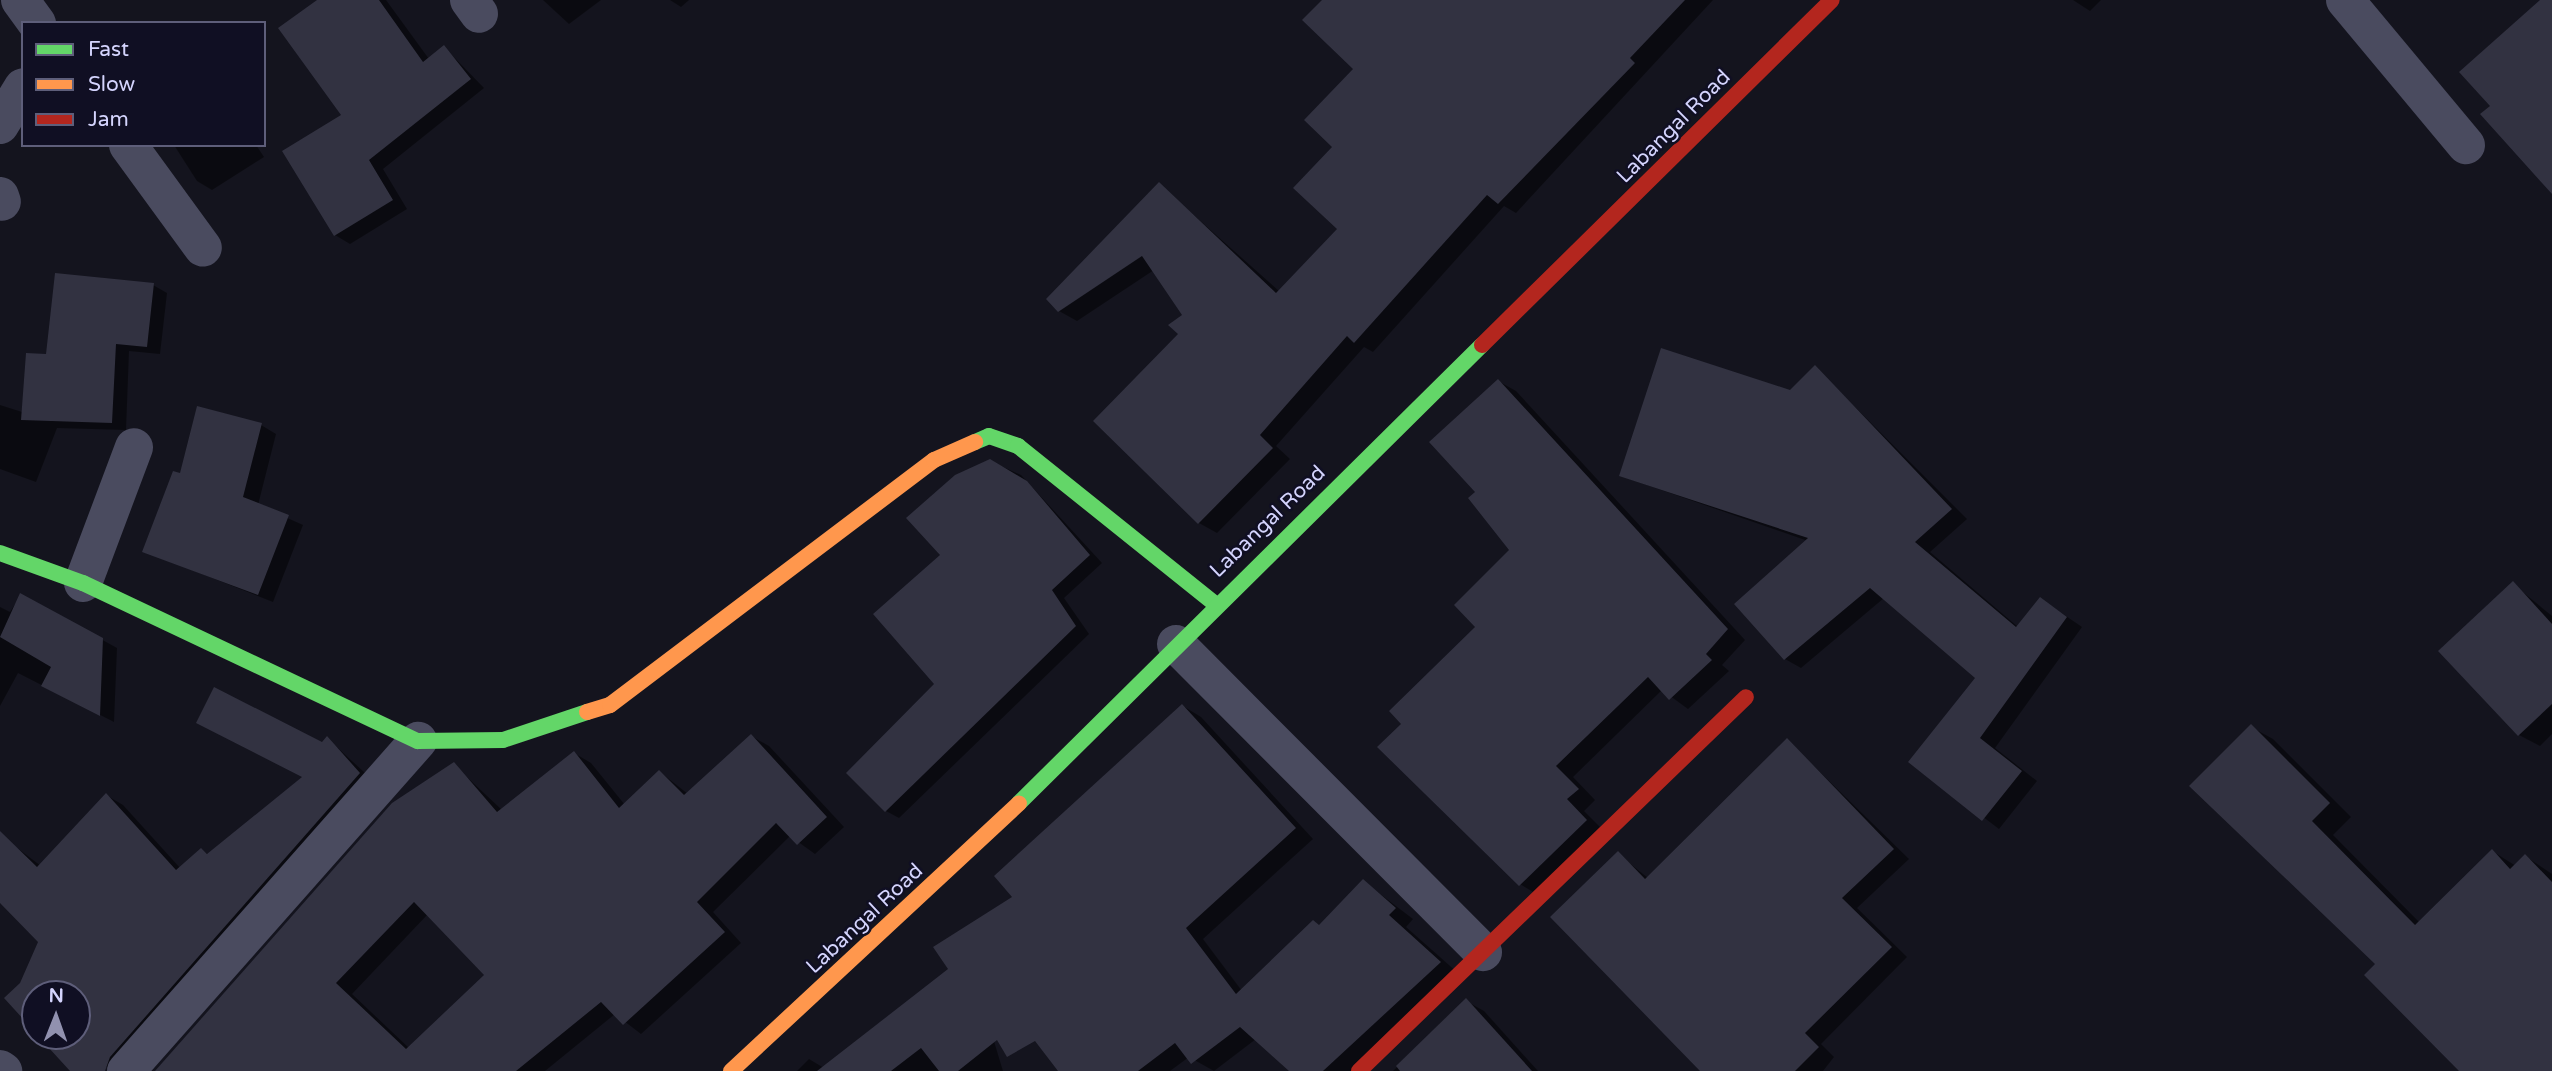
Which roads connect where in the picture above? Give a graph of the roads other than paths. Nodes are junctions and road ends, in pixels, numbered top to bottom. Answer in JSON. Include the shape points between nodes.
{"nodes":[{"id":1,"x":20,"y":0,"type":"edge"},
{"id":2,"x":1832,"y":0,"type":"edge"},
{"id":3,"x":2345,"y":0,"type":"edge"},
{"id":4,"x":36,"y":21,"type":"edge"},
{"id":5,"x":21,"y":90,"type":"edge"},
{"id":6,"x":0,"y":125,"type":"edge"},
{"id":7,"x":2466,"y":145,"type":"dead end"},
{"id":8,"x":129,"y":147,"type":"edge"},
{"id":9,"x":203,"y":248,"type":"dead end"},
{"id":10,"x":134,"y":447,"type":"dead end"},
{"id":11,"x":0,"y":553,"type":"edge"},
{"id":12,"x":83,"y":583,"type":"junction"},
{"id":13,"x":1214,"y":604,"type":"junction"},
{"id":14,"x":1176,"y":644,"type":"junction"},
{"id":15,"x":1746,"y":697,"type":"dead end"},
{"id":16,"x":418,"y":741,"type":"junction"},
{"id":17,"x":1483,"y":952,"type":"junction"},
{"id":18,"x":126,"y":1071,"type":"edge"},
{"id":19,"x":731,"y":1071,"type":"edge"},
{"id":20,"x":1359,"y":1071,"type":"edge"}],
"edges":[{"from":1,"to":4,"type":"street"},
{"from":2,"to":13,"type":"street","name":"Labangal Road"},
{"from":3,"to":7,"type":"street"},
{"from":5,"to":6,"type":"street"},
{"from":8,"to":9,"type":"street"},
{"from":10,"to":12,"type":"street"},
{"from":11,"to":12,"type":"street"},
{"from":12,"to":16,"type":"street"},
{"from":13,"to":14,"type":"street","name":"Labangal Road"},
{"from":13,"to":16,"type":"street","via":[[1018,446],[989,436],[934,460],[610,705],[503,740]]},
{"from":14,"to":17,"type":"street"},
{"from":14,"to":19,"type":"street","name":"Labangal Road","via":[[979,842]]},
{"from":15,"to":17,"type":"street"},
{"from":16,"to":18,"type":"street"},
{"from":17,"to":20,"type":"street"}]}
